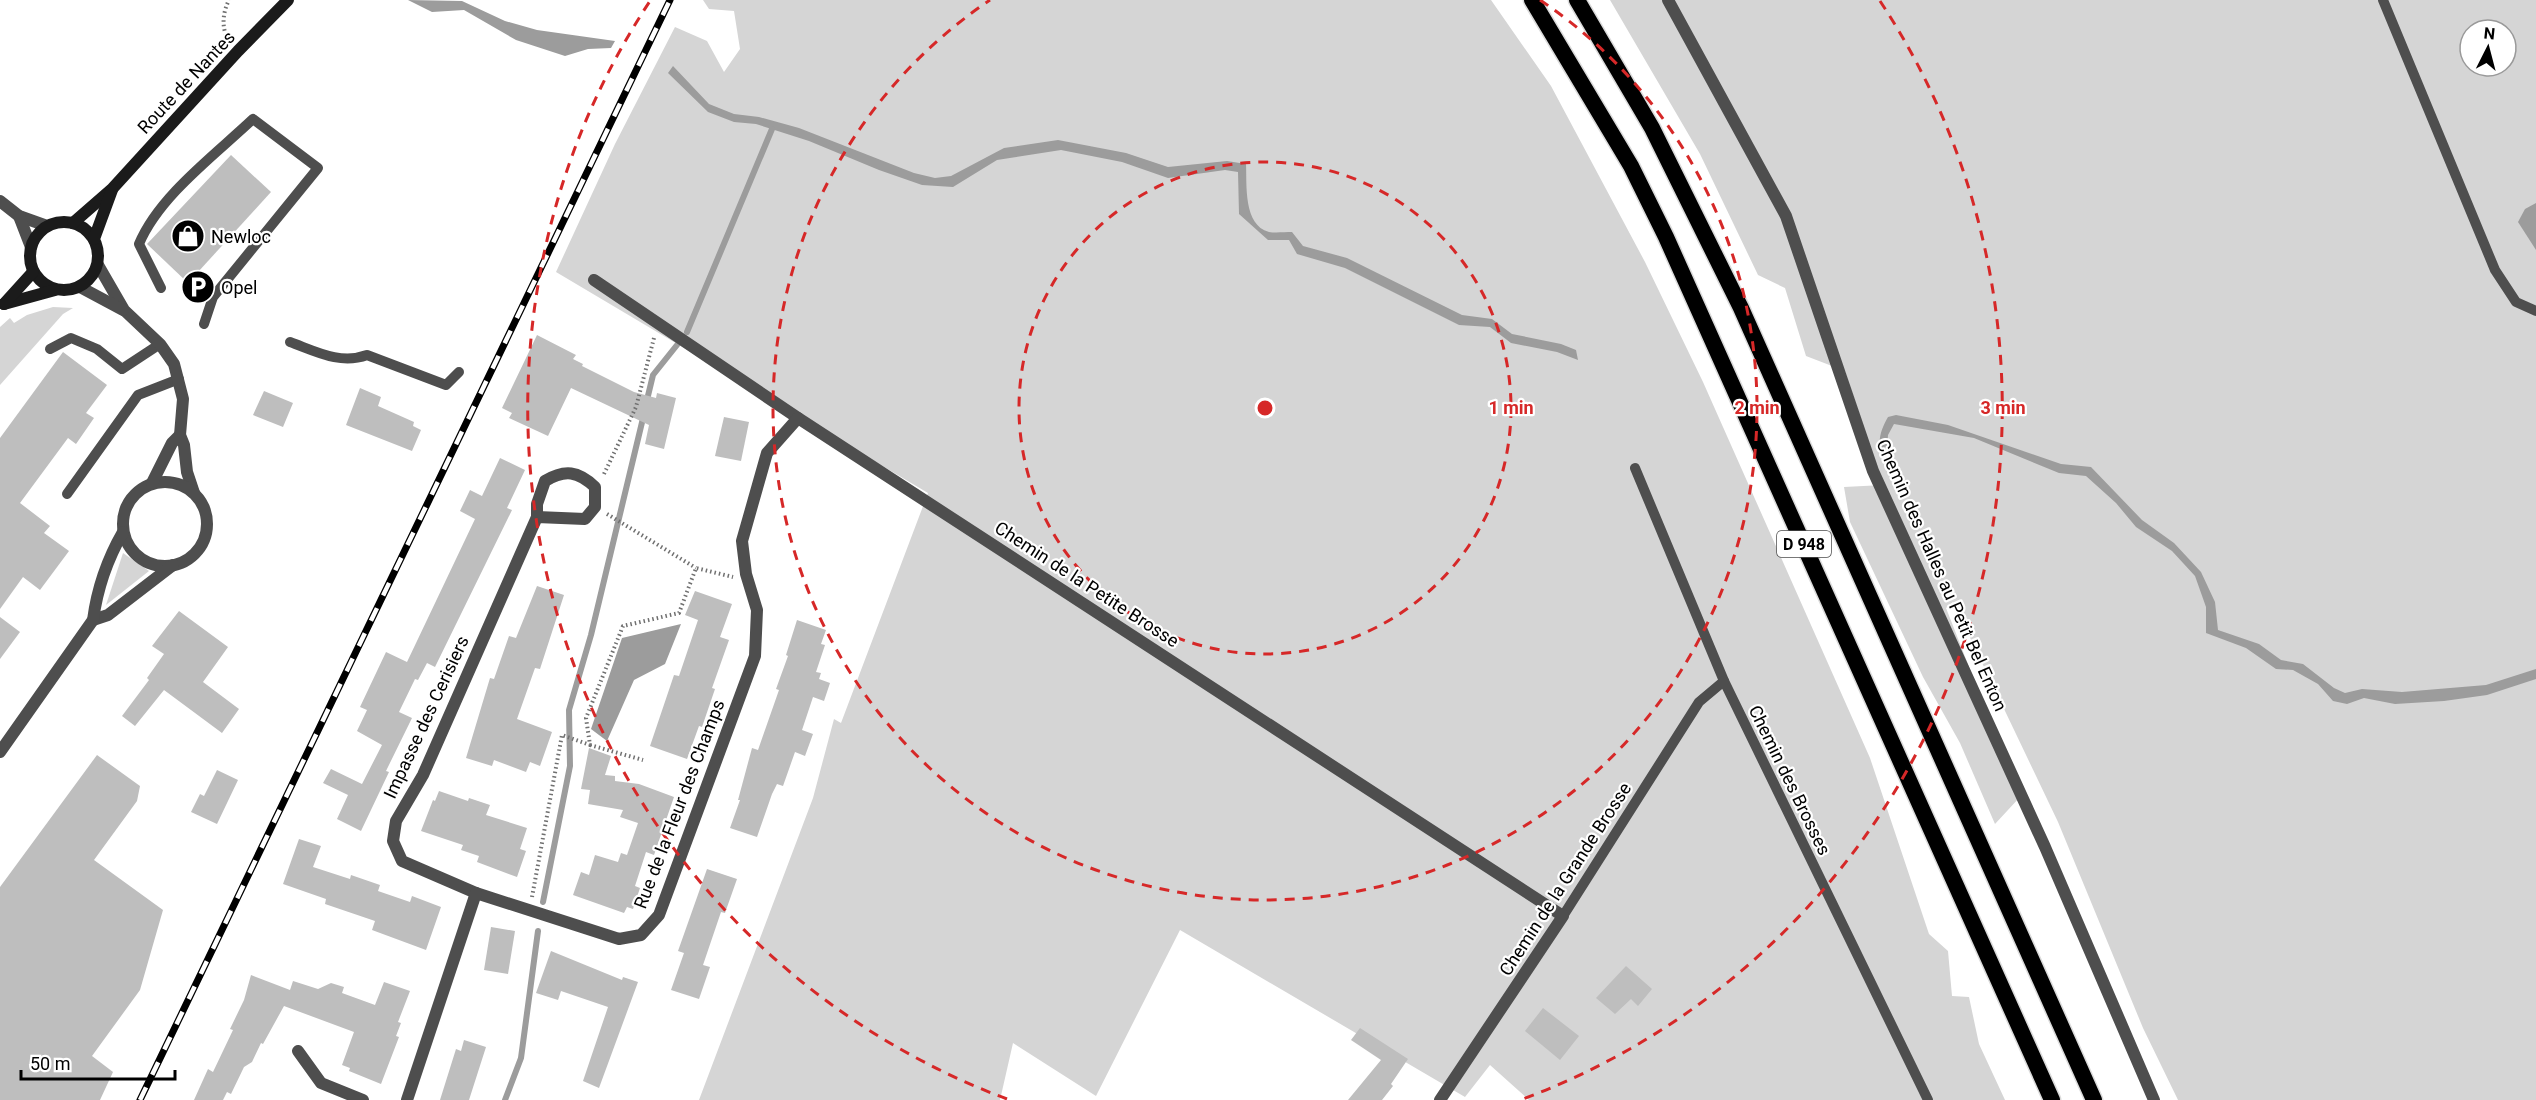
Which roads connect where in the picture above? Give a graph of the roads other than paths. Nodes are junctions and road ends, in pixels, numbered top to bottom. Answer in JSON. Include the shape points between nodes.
{"nodes":[{"id":1,"x":288,"y":0,"type":"edge"},
{"id":2,"x":1532,"y":0,"type":"edge"},
{"id":3,"x":1577,"y":0,"type":"edge"},
{"id":4,"x":1668,"y":0,"type":"edge"},
{"id":5,"x":2383,"y":0,"type":"edge"},
{"id":6,"x":112,"y":189,"type":"junction"},
{"id":7,"x":0,"y":201,"type":"edge"},
{"id":8,"x":19,"y":216,"type":"junction"},
{"id":9,"x":73,"y":223,"type":"junction"},
{"id":10,"x":47,"y":226,"type":"junction"},
{"id":11,"x":94,"y":239,"type":"junction"},
{"id":12,"x":31,"y":248,"type":"junction"},
{"id":13,"x":98,"y":266,"type":"junction"},
{"id":14,"x":33,"y":272,"type":"junction"},
{"id":15,"x":594,"y":280,"type":"dead end"},
{"id":16,"x":80,"y":287,"type":"junction"},
{"id":17,"x":161,"y":288,"type":"dead end"},
{"id":18,"x":55,"y":290,"type":"junction"},
{"id":19,"x":2,"y":307,"type":"edge"},
{"id":20,"x":124,"y":310,"type":"junction"},
{"id":21,"x":2536,"y":311,"type":"edge"},
{"id":22,"x":204,"y":324,"type":"dead end"},
{"id":23,"x":290,"y":342,"type":"dead end"},
{"id":24,"x":160,"y":344,"type":"junction"},
{"id":25,"x":50,"y":349,"type":"dead end"},
{"id":26,"x":459,"y":372,"type":"dead end"},
{"id":27,"x":179,"y":379,"type":"junction"},
{"id":28,"x":798,"y":418,"type":"junction"},
{"id":29,"x":180,"y":435,"type":"junction"},
{"id":30,"x":1635,"y":468,"type":"dead end"},
{"id":31,"x":152,"y":483,"type":"junction"},
{"id":32,"x":194,"y":493,"type":"junction"},
{"id":33,"x":67,"y":494,"type":"dead end"},
{"id":34,"x":537,"y":517,"type":"junction"},
{"id":35,"x":123,"y":532,"type":"junction"},
{"id":36,"x":173,"y":565,"type":"junction"},
{"id":37,"x":93,"y":620,"type":"junction"},
{"id":38,"x":1724,"y":681,"type":"junction"},
{"id":39,"x":0,"y":752,"type":"edge"},
{"id":40,"x":476,"y":893,"type":"junction"},
{"id":41,"x":1563,"y":916,"type":"junction"},
{"id":42,"x":298,"y":1052,"type":"dead end"},
{"id":43,"x":363,"y":1100,"type":"edge"},
{"id":44,"x":408,"y":1100,"type":"edge"},
{"id":45,"x":1440,"y":1100,"type":"edge"},
{"id":46,"x":1928,"y":1100,"type":"edge"},
{"id":47,"x":2052,"y":1100,"type":"edge"},
{"id":48,"x":2094,"y":1100,"type":"edge"},
{"id":49,"x":2154,"y":1100,"type":"edge"}],
"edges":[{"from":1,"to":6,"type":"main road","name":"Route de Nantes"},
{"from":2,"to":47,"type":"highway","number":"D 948","via":[[1631,166],[1666,237]]},
{"from":3,"to":48,"type":"highway","number":"D 948","via":[[1652,128],[1741,308]]},
{"from":4,"to":49,"type":"street","name":"Chemin des Halles au Petit Bel Enton","via":[[1786,216],[1873,471],[2045,847]]},
{"from":5,"to":21,"type":"lane","via":[[2496,270],[2517,302]]},
{"from":6,"to":9,"type":"main road","name":"Route de Nantes"},
{"from":6,"to":11,"type":"main road","name":"Route de Nantes"},
{"from":7,"to":8,"type":"street"},
{"from":8,"to":10,"type":"street"},
{"from":8,"to":12,"type":"street"},
{"from":9,"to":10,"type":"main road"},
{"from":9,"to":11,"type":"main road"},
{"from":10,"to":12,"type":"main road"},
{"from":11,"to":13,"type":"main road"},
{"from":12,"to":14,"type":"main road"},
{"from":13,"to":16,"type":"main road"},
{"from":13,"to":20,"type":"street"},
{"from":14,"to":18,"type":"main road"},
{"from":14,"to":19,"type":"main road"},
{"from":15,"to":28,"type":"street","name":"Chemin de la Petite Brosse"},
{"from":16,"to":18,"type":"main road"},
{"from":16,"to":20,"type":"street"},
{"from":17,"to":22,"type":"lane","via":[[139,244],[147,225],[253,119],[318,168],[213,297]]},
{"from":18,"to":19,"type":"main road"},
{"from":20,"to":24,"type":"street"},
{"from":23,"to":26,"type":"lane","via":[[340,359],[354,360],[367,355],[446,385]]},
{"from":24,"to":25,"type":"lane","via":[[122,369],[97,349],[71,338]]},
{"from":24,"to":27,"type":"street"},
{"from":27,"to":29,"type":"street","via":[[183,399]]},
{"from":27,"to":33,"type":"lane","via":[[138,395]]},
{"from":28,"to":40,"type":"street","name":"Rue de la Fleur des Champs","via":[[767,453],[742,541],[757,610],[754,656],[659,915],[641,935],[619,939]]},
{"from":28,"to":41,"type":"street","name":"Chemin de la Petite Brosse"},
{"from":29,"to":31,"type":"street"},
{"from":29,"to":32,"type":"street"},
{"from":30,"to":38,"type":"lane","name":"Chemin des Brosses"},
{"from":31,"to":32,"type":"street","via":[[174,482]]},
{"from":31,"to":35,"type":"street","via":[[128,502]]},
{"from":32,"to":36,"type":"street","via":[[206,512],[206,535],[194,555]]},
{"from":34,"to":34,"type":"street","name":"Impasse des Cerisiers","via":[[545,481],[559,473],[582,475],[595,487],[594,507],[585,519]]},
{"from":34,"to":40,"type":"street","name":"Impasse des Cerisiers","via":[[423,775],[396,821],[393,841],[402,861]]},
{"from":35,"to":36,"type":"street","via":[[129,547],[141,559],[156,565]]},
{"from":35,"to":37,"type":"street","via":[[113,548],[95,601]]},
{"from":36,"to":37,"type":"street","via":[[108,615]]},
{"from":37,"to":39,"type":"street"},
{"from":38,"to":41,"type":"lane","name":"Chemin de la Grande Brosse","via":[[1699,702]]},
{"from":38,"to":46,"type":"lane","name":"Chemin des Brosses"},
{"from":40,"to":44,"type":"street"},
{"from":41,"to":45,"type":"street","name":"Chemin de la Grande Brosse"},
{"from":42,"to":43,"type":"street","via":[[321,1083]]}]}
